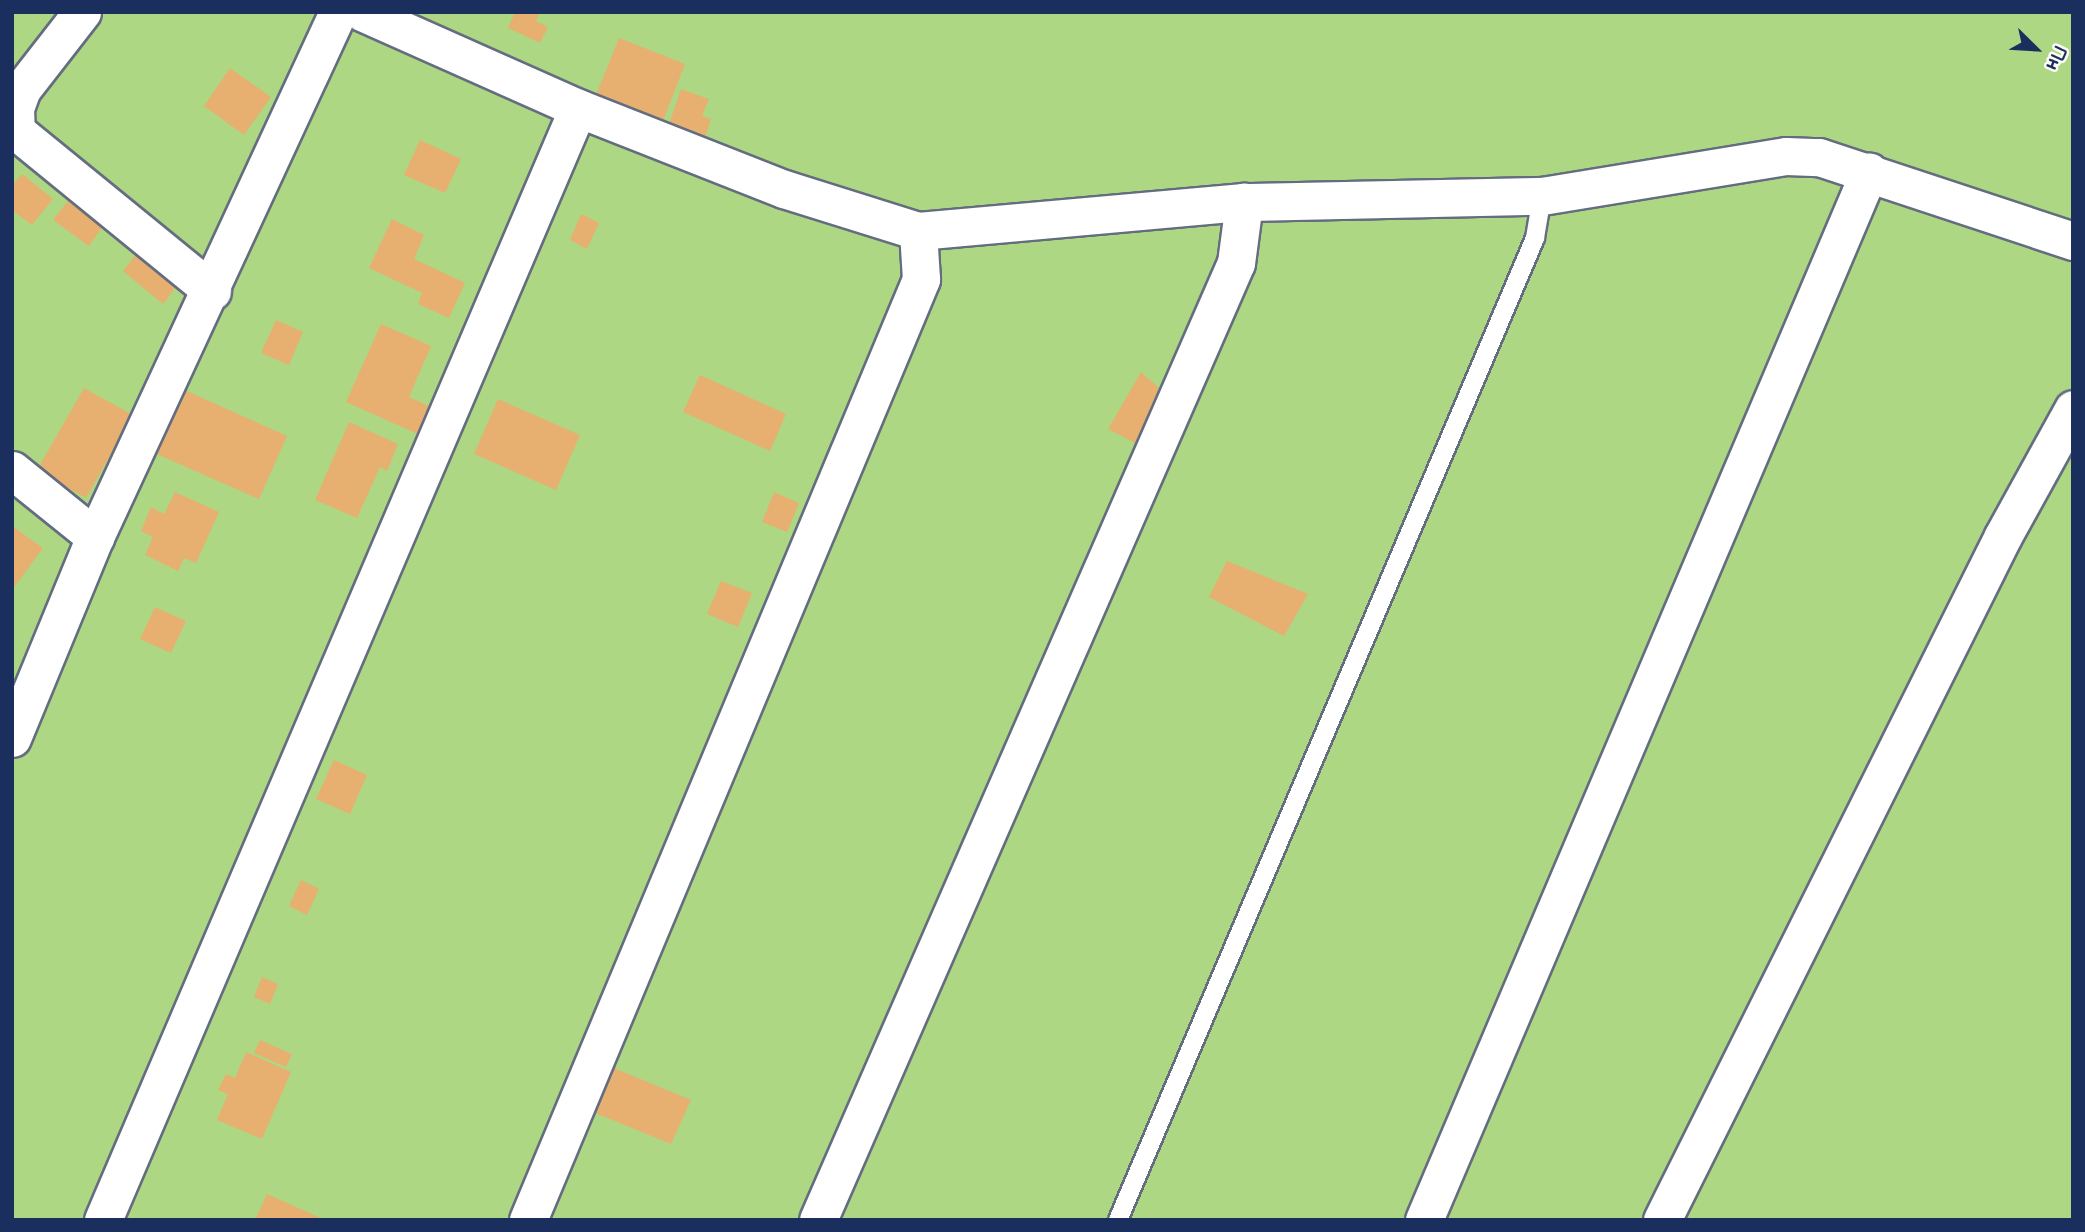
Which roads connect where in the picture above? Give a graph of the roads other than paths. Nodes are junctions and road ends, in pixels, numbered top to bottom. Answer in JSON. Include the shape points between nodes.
{"nodes":[{"id":1,"x":82,"y":12,"type":"edge"},
{"id":2,"x":346,"y":13,"type":"edge"},
{"id":3,"x":578,"y":108,"type":"junction"},
{"id":4,"x":14,"y":129,"type":"edge"},
{"id":5,"x":1869,"y":172,"type":"junction"},
{"id":6,"x":1542,"y":196,"type":"junction"},
{"id":7,"x":1244,"y":202,"type":"junction"},
{"id":8,"x":918,"y":231,"type":"junction"},
{"id":9,"x":2073,"y":241,"type":"edge"},
{"id":10,"x":212,"y":291,"type":"junction"},
{"id":11,"x":2073,"y":409,"type":"edge"},
{"id":12,"x":12,"y":470,"type":"edge"},
{"id":13,"x":95,"y":537,"type":"junction"},
{"id":14,"x":12,"y":738,"type":"edge"},
{"id":15,"x":103,"y":1220,"type":"edge"},
{"id":16,"x":528,"y":1220,"type":"edge"},
{"id":17,"x":818,"y":1220,"type":"edge"},
{"id":18,"x":1118,"y":1220,"type":"edge"},
{"id":19,"x":1424,"y":1220,"type":"edge"},
{"id":20,"x":1662,"y":1220,"type":"edge"}],
"edges":[{"from":1,"to":4,"type":"street","via":[[22,89]]},
{"from":2,"to":3,"type":"street"},
{"from":2,"to":10,"type":"street"},
{"from":3,"to":8,"type":"street","via":[[784,189]]},
{"from":3,"to":15,"type":"street"},
{"from":4,"to":10,"type":"street"},
{"from":5,"to":6,"type":"street","via":[[1818,157],[1786,156]]},
{"from":5,"to":9,"type":"street"},
{"from":5,"to":19,"type":"street"},
{"from":6,"to":7,"type":"street"},
{"from":6,"to":18,"type":"lane","via":[[1535,238]]},
{"from":7,"to":8,"type":"street"},
{"from":7,"to":17,"type":"street","via":[[1236,263]]},
{"from":8,"to":16,"type":"street","via":[[921,279]]},
{"from":10,"to":13,"type":"street"},
{"from":11,"to":20,"type":"street","via":[[1991,561]]},
{"from":12,"to":13,"type":"street"},
{"from":13,"to":14,"type":"street"}]}
